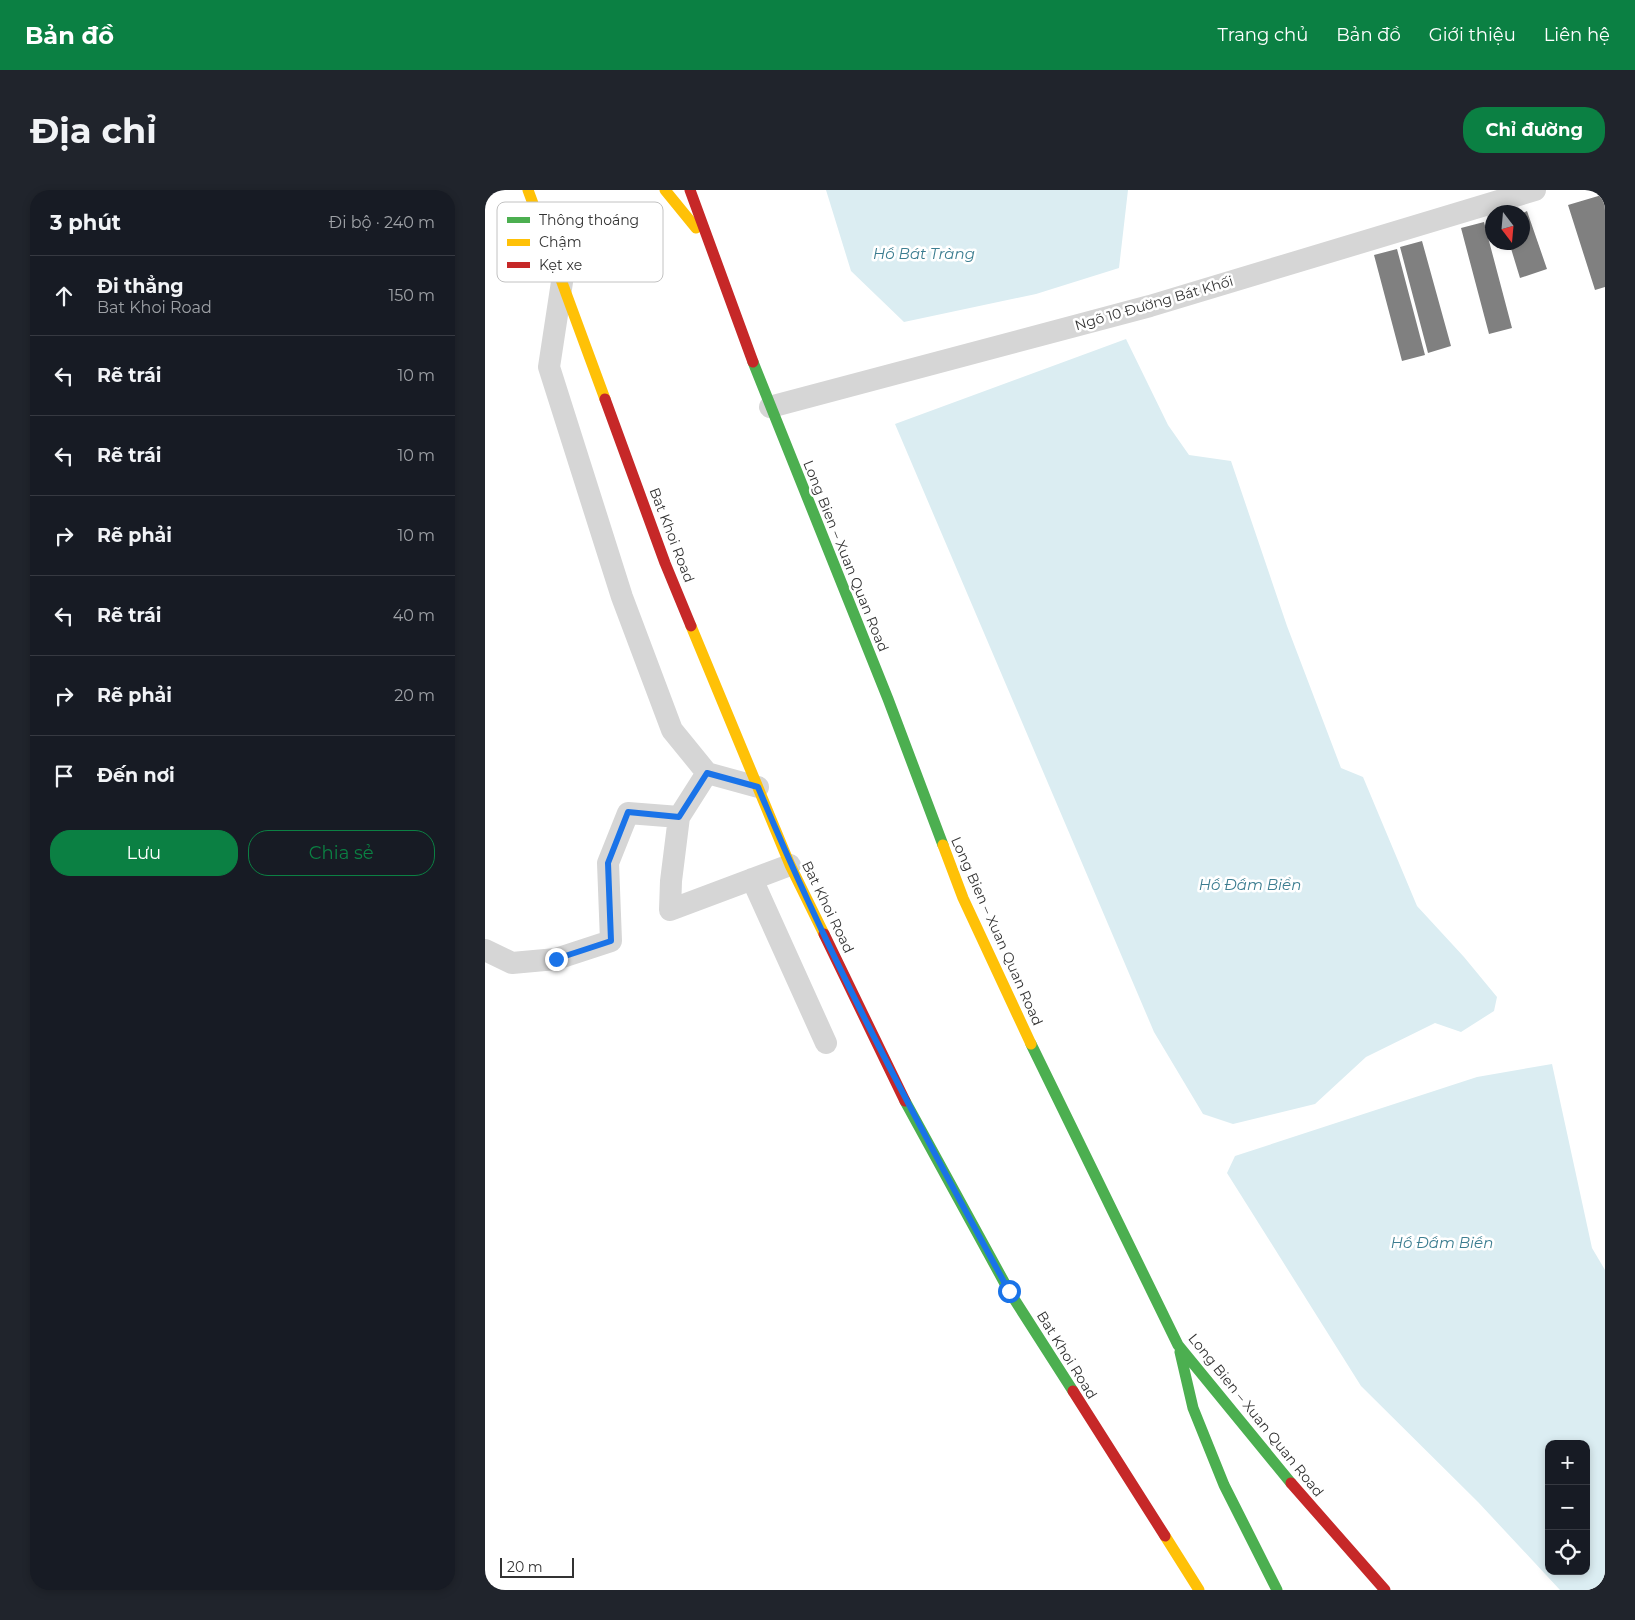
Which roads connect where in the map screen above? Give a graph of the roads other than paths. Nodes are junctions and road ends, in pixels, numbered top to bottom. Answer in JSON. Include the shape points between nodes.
{"nodes":[{"id":1,"x":528,"y":190,"type":"edge"},
{"id":2,"x":665,"y":190,"type":"edge"},
{"id":3,"x":690,"y":190,"type":"edge"},
{"id":4,"x":1535,"y":190,"type":"edge"},
{"id":5,"x":532,"y":202,"type":"edge"},
{"id":6,"x":711,"y":247,"type":"junction"},
{"id":7,"x":562,"y":282,"type":"joint"},
{"id":8,"x":770,"y":407,"type":"junction"},
{"id":9,"x":707,"y":773,"type":"junction"},
{"id":10,"x":758,"y":787,"type":"junction"},
{"id":11,"x":679,"y":817,"type":"junction"},
{"id":12,"x":790,"y":865,"type":"junction"},
{"id":13,"x":752,"y":879,"type":"junction"},
{"id":14,"x":485,"y":950,"type":"edge"},
{"id":15,"x":827,"y":1043,"type":"dead end"},
{"id":16,"x":1178,"y":1345,"type":"junction"},
{"id":17,"x":1199,"y":1590,"type":"edge"},
{"id":18,"x":1277,"y":1590,"type":"edge"},
{"id":19,"x":1385,"y":1590,"type":"edge"}],
"edges":[{"from":1,"to":5,"type":"main road","name":"Bat Khoi Road"},
{"from":2,"to":6,"type":"main road"},
{"from":3,"to":6,"type":"main road","name":"Long Bien – Xuan Quan Road"},
{"from":4,"to":8,"type":"street","name":"Ngõ 10 Đường Bát Khối","via":[[1150,306]]},
{"from":6,"to":8,"type":"main road","name":"Long Bien – Xuan Quan Road"},
{"from":7,"to":9,"type":"street","via":[[549,367],[622,597],[672,730]]},
{"from":7,"to":10,"type":"main road","name":"Bat Khoi Road","via":[[665,563]]},
{"from":8,"to":16,"type":"main road","name":"Long Bien – Xuan Quan Road","via":[[888,699],[963,898]]},
{"from":9,"to":10,"type":"street"},
{"from":9,"to":11,"type":"street"},
{"from":10,"to":12,"type":"main road","name":"Bat Khoi Road"},
{"from":11,"to":13,"type":"street","via":[[670,910]]},
{"from":11,"to":14,"type":"street","via":[[628,812],[608,863],[611,941],[556,959],[513,963]]},
{"from":12,"to":13,"type":"street"},
{"from":12,"to":17,"type":"main road","name":"Bat Khoi Road","via":[[906,1104],[1009,1291]]},
{"from":13,"to":15,"type":"street"},
{"from":16,"to":18,"type":"main road","via":[[1193,1408],[1224,1485]]},
{"from":16,"to":19,"type":"main road","name":"Long Bien – Xuan Quan Road","via":[[1316,1514]]}]}
